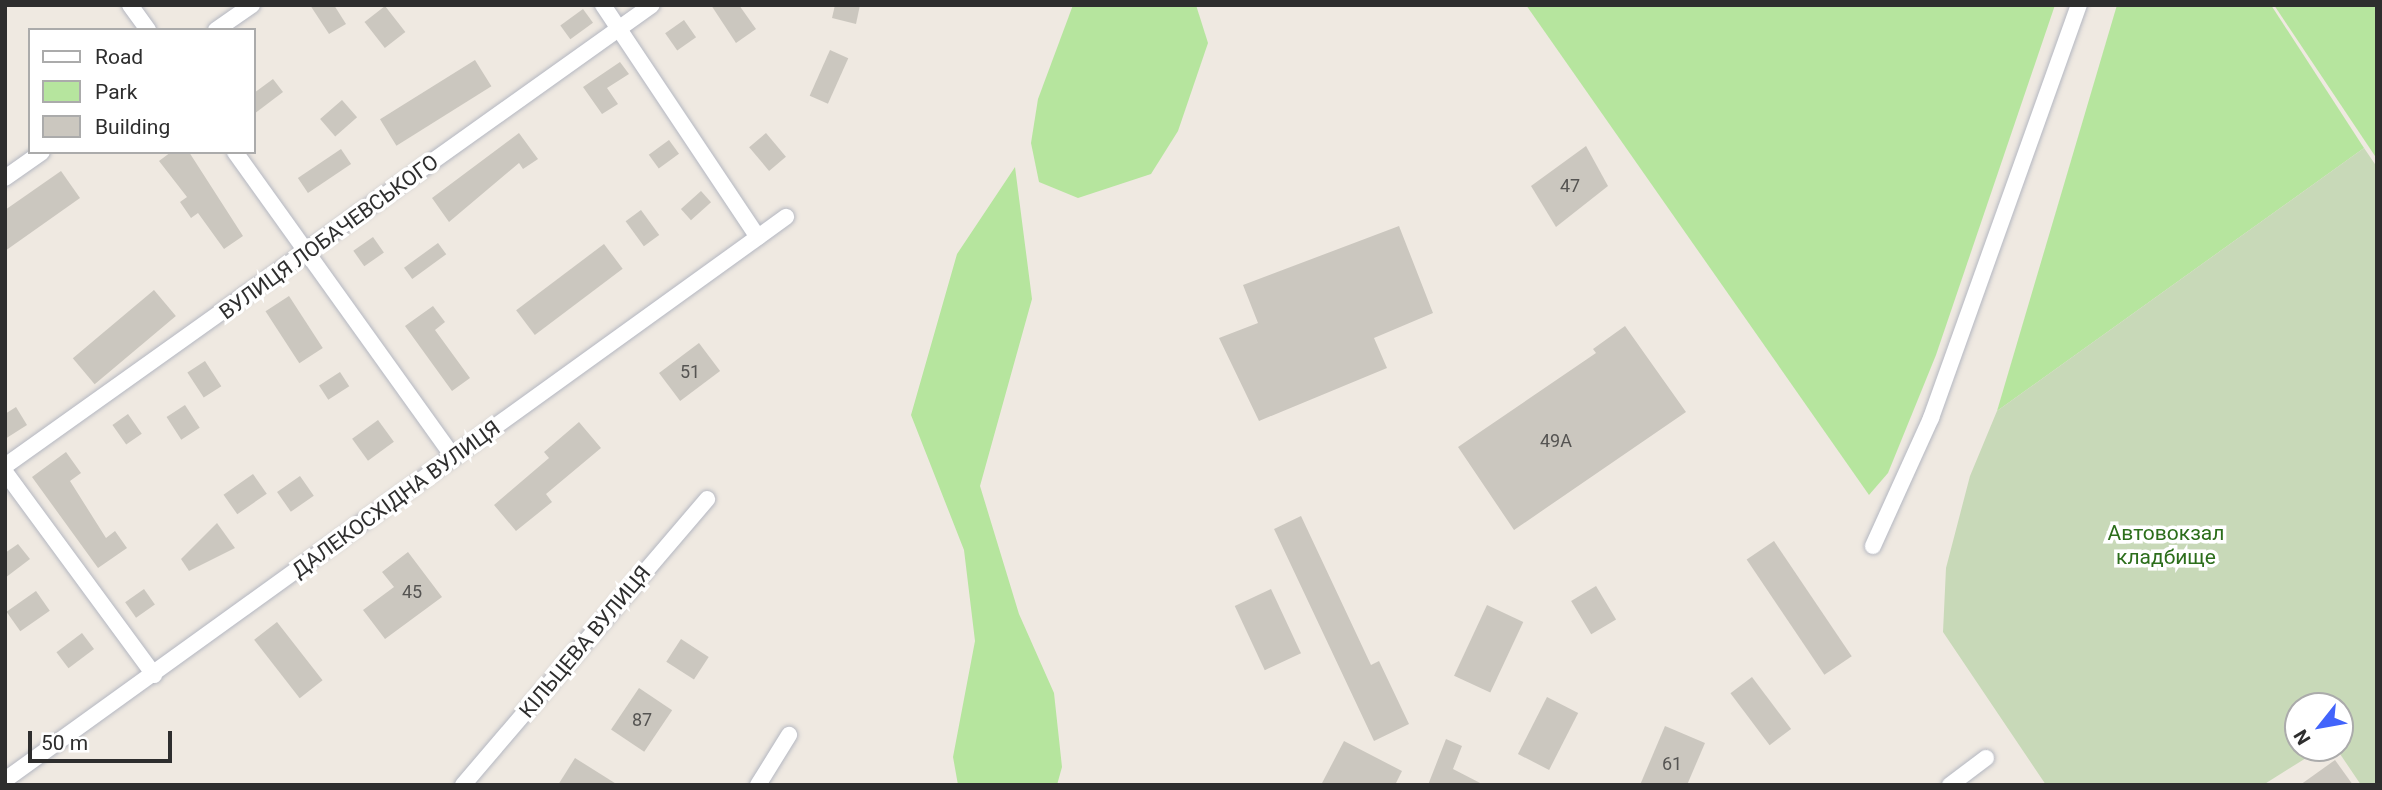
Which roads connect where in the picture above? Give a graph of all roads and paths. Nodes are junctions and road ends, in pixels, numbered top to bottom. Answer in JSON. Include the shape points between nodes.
{"nodes":[{"id":1,"x":130,"y":5,"type":"edge"},
{"id":2,"x":252,"y":5,"type":"edge"},
{"id":3,"x":603,"y":5,"type":"edge"},
{"id":4,"x":652,"y":5,"type":"edge"},
{"id":5,"x":2079,"y":5,"type":"edge"},
{"id":6,"x":147,"y":28,"type":"edge"},
{"id":7,"x":219,"y":28,"type":"edge"},
{"id":8,"x":619,"y":29,"type":"junction"},
{"id":9,"x":39,"y":154,"type":"edge"},
{"id":10,"x":236,"y":154,"type":"edge"},
{"id":11,"x":5,"y":178,"type":"edge"},
{"id":12,"x":786,"y":218,"type":"dead end"},
{"id":13,"x":758,"y":237,"type":"junction"},
{"id":14,"x":306,"y":254,"type":"junction"},
{"id":15,"x":453,"y":457,"type":"junction"},
{"id":16,"x":5,"y":466,"type":"edge"},
{"id":17,"x":5,"y":472,"type":"edge"},
{"id":18,"x":707,"y":499,"type":"dead end"},
{"id":19,"x":1873,"y":546,"type":"dead end"},
{"id":20,"x":155,"y":675,"type":"junction"},
{"id":21,"x":789,"y":735,"type":"dead end"},
{"id":22,"x":1986,"y":758,"type":"dead end"},
{"id":23,"x":5,"y":780,"type":"edge"},
{"id":24,"x":463,"y":785,"type":"edge"},
{"id":25,"x":758,"y":785,"type":"edge"},
{"id":26,"x":1950,"y":785,"type":"edge"}],
"edges":[{"from":1,"to":6,"type":"street"},
{"from":2,"to":7,"type":"street"},
{"from":3,"to":8,"type":"street"},
{"from":4,"to":8,"type":"street","name":"ВУЛИЦЯ ЛОБАЧЕВСЬКОГО"},
{"from":5,"to":19,"type":"street","via":[[1931,418]]},
{"from":8,"to":13,"type":"street"},
{"from":8,"to":14,"type":"street","name":"ВУЛИЦЯ ЛОБАЧЕВСЬКОГО"},
{"from":9,"to":11,"type":"street"},
{"from":10,"to":14,"type":"street"},
{"from":12,"to":13,"type":"street","name":"ДАЛЕКОСХІДНА ВУЛИЦЯ"},
{"from":13,"to":15,"type":"street","name":"ДАЛЕКОСХІДНА ВУЛИЦЯ"},
{"from":14,"to":15,"type":"street"},
{"from":14,"to":16,"type":"street","name":"ВУЛИЦЯ ЛОБАЧЕВСЬКОГО"},
{"from":15,"to":20,"type":"street","name":"ДАЛЕКОСХІДНА ВУЛИЦЯ"},
{"from":17,"to":20,"type":"street"},
{"from":18,"to":24,"type":"street","name":"КІЛЬЦЕВА ВУЛИЦЯ"},
{"from":20,"to":23,"type":"street","name":"ДАЛЕКОСХІДНА ВУЛИЦЯ"},
{"from":21,"to":25,"type":"street"},
{"from":22,"to":26,"type":"street"}]}
